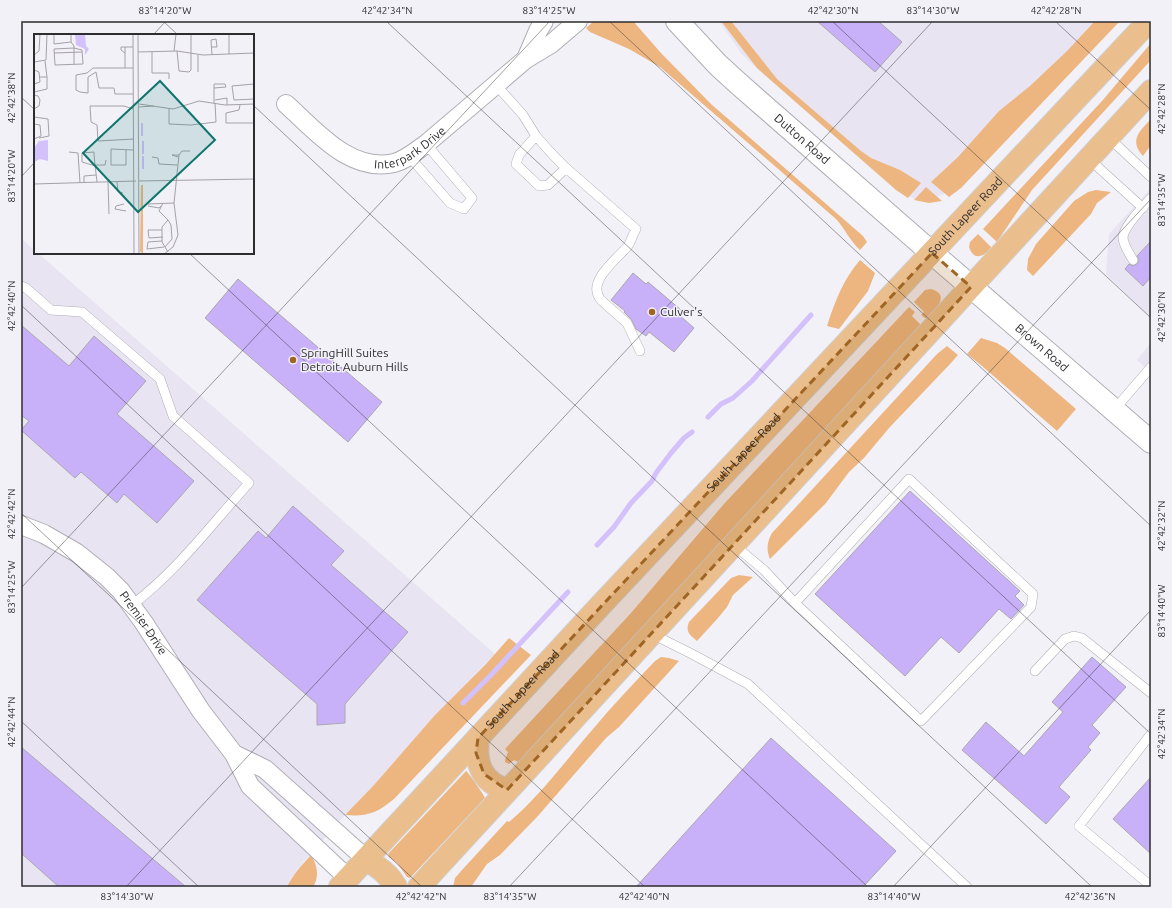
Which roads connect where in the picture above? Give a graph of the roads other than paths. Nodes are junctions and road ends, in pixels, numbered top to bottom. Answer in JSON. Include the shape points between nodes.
{"nodes":[{"id":1,"x":544,"y":21,"type":"edge"},
{"id":2,"x":578,"y":21,"type":"edge"},
{"id":3,"x":677,"y":21,"type":"edge"},
{"id":4,"x":1149,"y":21,"type":"edge"},
{"id":5,"x":526,"y":59,"type":"junction"},
{"id":6,"x":496,"y":85,"type":"junction"},
{"id":7,"x":1151,"y":91,"type":"edge"},
{"id":8,"x":286,"y":104,"type":"dead end"},
{"id":9,"x":536,"y":136,"type":"junction"},
{"id":10,"x":1108,"y":137,"type":"junction"},
{"id":11,"x":426,"y":144,"type":"junction"},
{"id":12,"x":409,"y":156,"type":"junction"},
{"id":13,"x":1089,"y":159,"type":"junction"},
{"id":14,"x":566,"y":168,"type":"junction"},
{"id":15,"x":1151,"y":177,"type":"edge"},
{"id":16,"x":1151,"y":198,"type":"edge"},
{"id":17,"x":1143,"y":208,"type":"junction"},
{"id":18,"x":932,"y":253,"type":"junction"},
{"id":19,"x":1134,"y":260,"type":"dead end"},
{"id":20,"x":21,"y":286,"type":"edge"},
{"id":21,"x":971,"y":287,"type":"junction"},
{"id":22,"x":640,"y":351,"type":"dead end"},
{"id":23,"x":1151,"y":367,"type":"edge"},
{"id":24,"x":1114,"y":410,"type":"junction"},
{"id":25,"x":1151,"y":442,"type":"edge"},
{"id":26,"x":21,"y":525,"type":"edge"},
{"id":27,"x":734,"y":545,"type":"junction"},
{"id":28,"x":795,"y":603,"type":"junction"},
{"id":29,"x":132,"y":605,"type":"junction"},
{"id":30,"x":652,"y":634,"type":"junction"},
{"id":31,"x":1035,"y":671,"type":"dead end"},
{"id":32,"x":1151,"y":693,"type":"edge"},
{"id":33,"x":1151,"y":734,"type":"edge"},
{"id":34,"x":478,"y":738,"type":"junction"},
{"id":35,"x":234,"y":754,"type":"junction"},
{"id":36,"x":507,"y":790,"type":"junction"},
{"id":37,"x":366,"y":859,"type":"junction"},
{"id":38,"x":344,"y":883,"type":"edge"},
{"id":39,"x":424,"y":885,"type":"edge"},
{"id":40,"x":1151,"y":886,"type":"edge"},
{"id":41,"x":396,"y":887,"type":"edge"},
{"id":42,"x":967,"y":887,"type":"edge"}],
"edges":[{"from":1,"to":5,"type":"street","name":"Interpark Drive"},
{"from":2,"to":5,"type":"street","name":"Interpark Drive","via":[[551,44]]},
{"from":3,"to":18,"type":"street","name":"Dutton Road","via":[[718,65]]},
{"from":4,"to":18,"type":"main road","name":"South Lapeer Road"},
{"from":5,"to":6,"type":"street","name":"Interpark Drive"},
{"from":6,"to":9,"type":"lane","via":[[523,115]]},
{"from":6,"to":11,"type":"street","name":"Interpark Drive"},
{"from":7,"to":10,"type":"main road"},
{"from":8,"to":12,"type":"street","name":"Interpark Drive","via":[[335,148],[350,158],[363,163],[379,164],[395,162]]},
{"from":9,"to":14,"type":"lane"},
{"from":9,"to":14,"type":"lane","via":[[519,155],[516,164],[539,186],[548,185]]},
{"from":10,"to":13,"type":"main road"},
{"from":10,"to":15,"type":"lane"},
{"from":11,"to":12,"type":"street","name":"Interpark Drive"},
{"from":11,"to":12,"type":"lane","via":[[472,198],[464,209],[450,203]]},
{"from":13,"to":17,"type":"lane"},
{"from":13,"to":21,"type":"main road"},
{"from":14,"to":22,"type":"lane","via":[[636,229],[629,244],[598,280],[596,292],[598,298],[627,323]]},
{"from":16,"to":17,"type":"lane"},
{"from":17,"to":19,"type":"lane","via":[[1126,228],[1123,237],[1126,248]]},
{"from":18,"to":21,"type":"street","name":"Brown Road"},
{"from":18,"to":34,"type":"main road","name":"South Lapeer Road"},
{"from":20,"to":29,"type":"lane","via":[[51,310],[82,312],[160,379],[173,416],[249,483],[170,573]]},
{"from":21,"to":24,"type":"street","name":"Brown Road"},
{"from":21,"to":27,"type":"main road"},
{"from":23,"to":24,"type":"lane"},
{"from":24,"to":25,"type":"street","name":"Brown Road"},
{"from":26,"to":29,"type":"street","name":"Premier Drive","via":[[44,534],[77,553],[107,577]]},
{"from":27,"to":28,"type":"lane","via":[[764,570]]},
{"from":27,"to":30,"type":"main road"},
{"from":28,"to":28,"type":"lane","via":[[921,721],[1031,607],[1033,594],[909,479]]},
{"from":29,"to":35,"type":"street","name":"Premier Drive","via":[[201,711]]},
{"from":30,"to":36,"type":"main road"},
{"from":30,"to":42,"type":"lane","via":[[748,684]]},
{"from":31,"to":32,"type":"lane","via":[[1065,638],[1074,636],[1082,638]]},
{"from":33,"to":40,"type":"lane","via":[[1079,826]]},
{"from":34,"to":36,"type":"main road","via":[[478,764],[491,782]]},
{"from":34,"to":37,"type":"main road","name":"South Lapeer Road"},
{"from":35,"to":37,"type":"street","name":"Premier Drive","via":[[265,769]]},
{"from":35,"to":38,"type":"street","name":"Premier Drive","via":[[250,786]]},
{"from":36,"to":39,"type":"main road"},
{"from":37,"to":38,"type":"main road","name":"South Lapeer Road"},
{"from":37,"to":41,"type":"main road","via":[[383,871]]}]}
